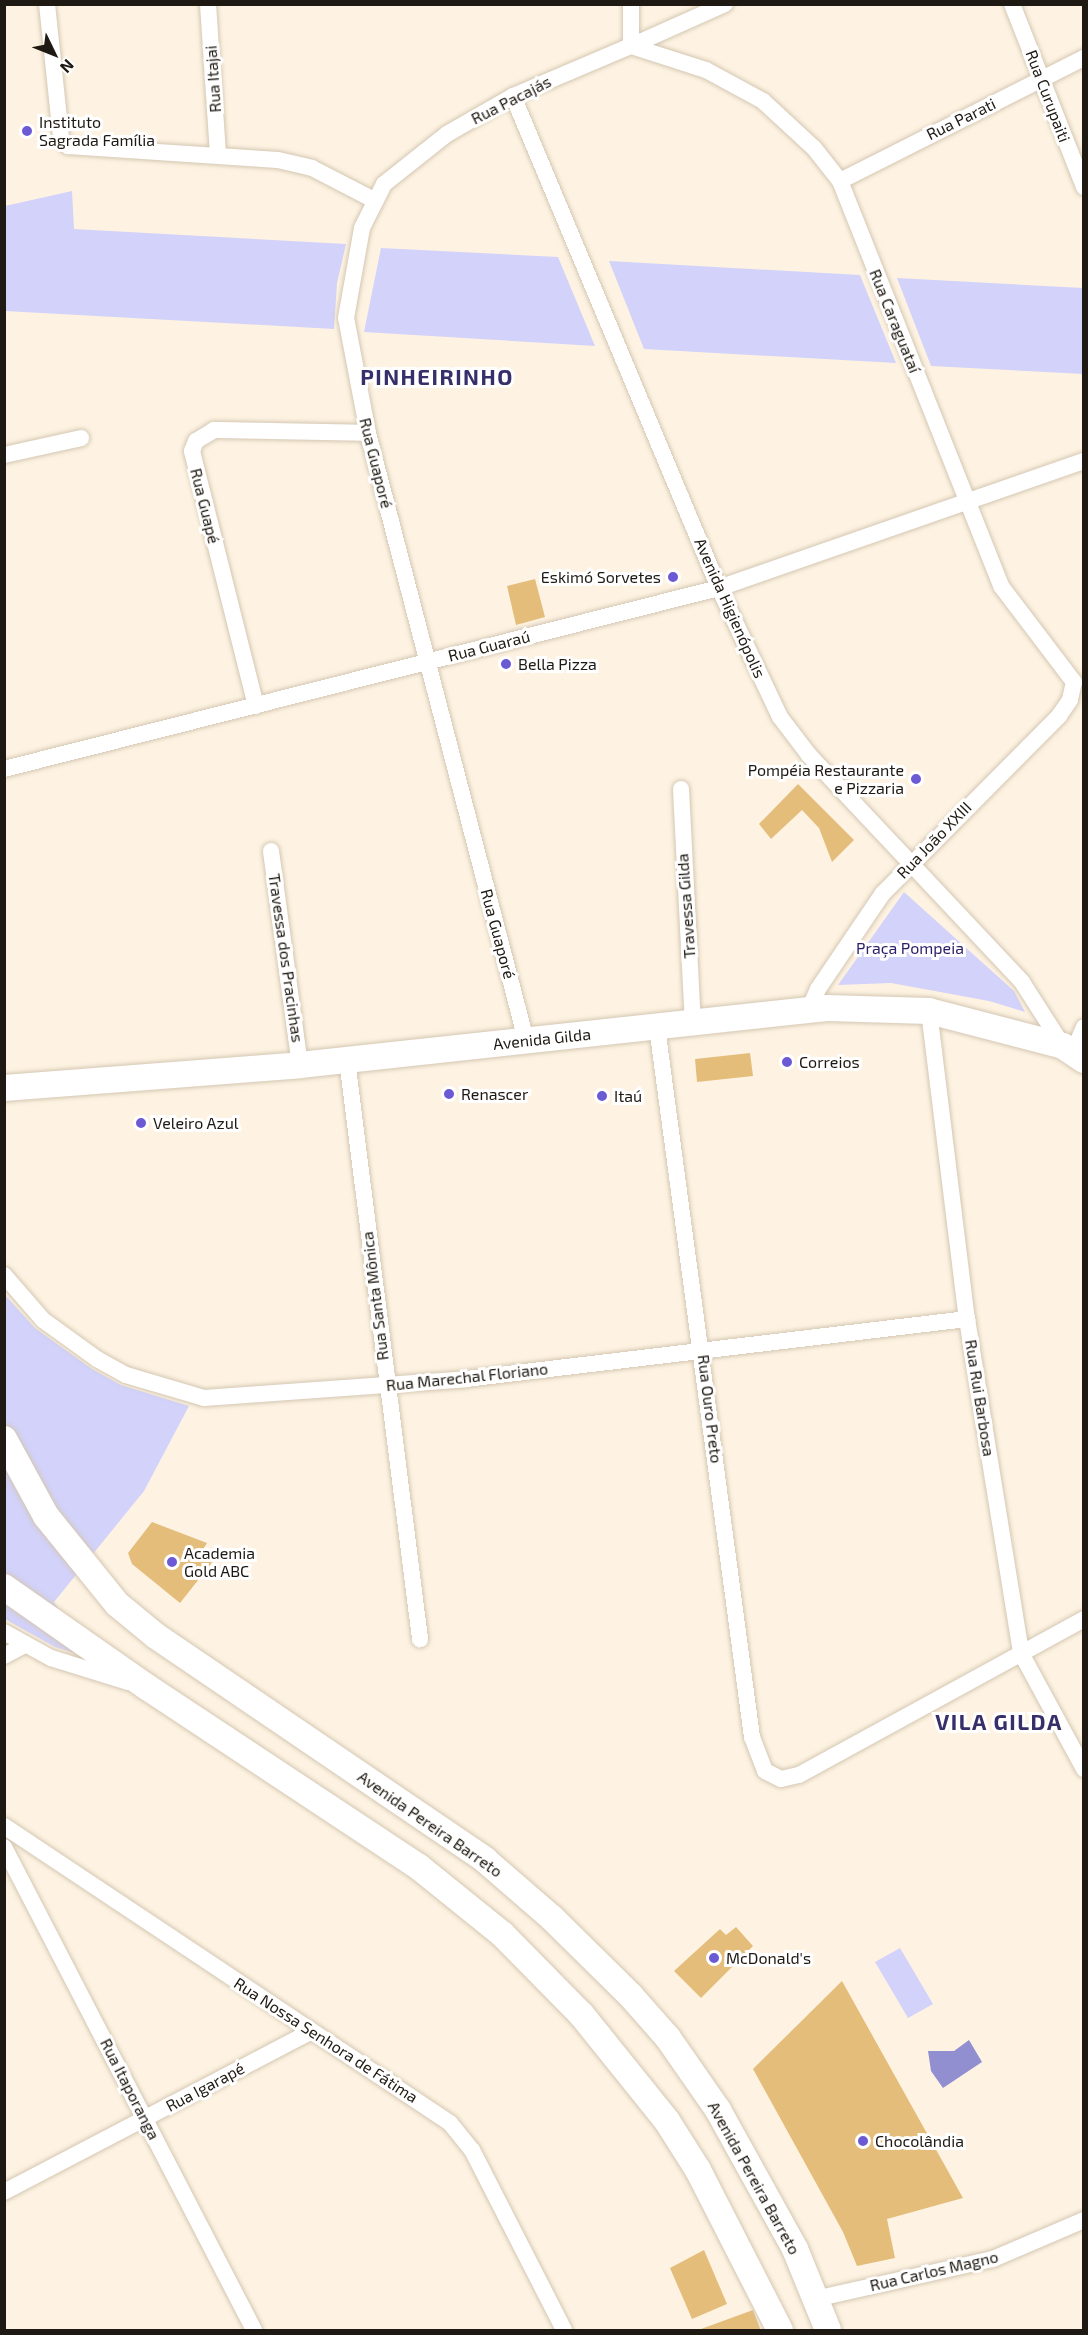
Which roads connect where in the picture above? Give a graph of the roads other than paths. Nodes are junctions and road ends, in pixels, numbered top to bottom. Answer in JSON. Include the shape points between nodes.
{"nodes":[{"id":1,"x":47,"y":4,"type":"edge"},
{"id":2,"x":208,"y":4,"type":"edge"},
{"id":3,"x":631,"y":4,"type":"edge"},
{"id":4,"x":725,"y":4,"type":"edge"},
{"id":5,"x":1012,"y":4,"type":"edge"},
{"id":6,"x":631,"y":46,"type":"junction"},
{"id":7,"x":1083,"y":58,"type":"edge"},
{"id":8,"x":1041,"y":79,"type":"junction"},
{"id":9,"x":513,"y":96,"type":"junction"},
{"id":10,"x":218,"y":153,"type":"junction"},
{"id":11,"x":840,"y":181,"type":"junction"},
{"id":12,"x":1083,"y":187,"type":"edge"},
{"id":13,"x":374,"y":200,"type":"junction"},
{"id":14,"x":368,"y":433,"type":"junction"},
{"id":15,"x":81,"y":438,"type":"dead end"},
{"id":16,"x":4,"y":455,"type":"edge"},
{"id":17,"x":1083,"y":461,"type":"edge"},
{"id":18,"x":968,"y":504,"type":"junction"},
{"id":19,"x":719,"y":588,"type":"junction"},
{"id":20,"x":426,"y":662,"type":"junction"},
{"id":21,"x":1074,"y":682,"type":"joint"},
{"id":22,"x":256,"y":706,"type":"junction"},
{"id":23,"x":4,"y":769,"type":"edge"},
{"id":24,"x":681,"y":789,"type":"dead end"},
{"id":25,"x":271,"y":851,"type":"dead end"},
{"id":26,"x":912,"y":862,"type":"junction"},
{"id":27,"x":808,"y":1011,"type":"junction"},
{"id":28,"x":929,"y":1011,"type":"junction"},
{"id":29,"x":693,"y":1023,"type":"junction"},
{"id":30,"x":657,"y":1027,"type":"junction"},
{"id":31,"x":1083,"y":1027,"type":"edge"},
{"id":32,"x":526,"y":1040,"type":"junction"},
{"id":33,"x":1073,"y":1053,"type":"edge"},
{"id":34,"x":346,"y":1060,"type":"junction"},
{"id":35,"x":300,"y":1065,"type":"junction"},
{"id":36,"x":7,"y":1089,"type":"edge"},
{"id":37,"x":4,"y":1275,"type":"edge"},
{"id":38,"x":967,"y":1319,"type":"junction"},
{"id":39,"x":703,"y":1352,"type":"junction"},
{"id":40,"x":386,"y":1385,"type":"junction"},
{"id":41,"x":4,"y":1439,"type":"edge"},
{"id":42,"x":4,"y":1587,"type":"edge"},
{"id":43,"x":1083,"y":1619,"type":"edge"},
{"id":44,"x":4,"y":1632,"type":"edge"},
{"id":45,"x":420,"y":1639,"type":"dead end"},
{"id":46,"x":25,"y":1645,"type":"junction"},
{"id":47,"x":1021,"y":1653,"type":"junction"},
{"id":48,"x":4,"y":1656,"type":"edge"},
{"id":49,"x":147,"y":1687,"type":"junction"},
{"id":50,"x":1083,"y":1769,"type":"edge"},
{"id":51,"x":4,"y":1826,"type":"edge"},
{"id":52,"x":4,"y":1847,"type":"edge"},
{"id":53,"x":310,"y":2032,"type":"junction"},
{"id":54,"x":145,"y":2118,"type":"junction"},
{"id":55,"x":4,"y":2192,"type":"edge"},
{"id":56,"x":1083,"y":2220,"type":"edge"},
{"id":57,"x":815,"y":2298,"type":"junction"},
{"id":58,"x":254,"y":2331,"type":"edge"},
{"id":59,"x":564,"y":2331,"type":"edge"},
{"id":60,"x":780,"y":2331,"type":"edge"},
{"id":61,"x":828,"y":2331,"type":"edge"}],
"edges":[{"from":1,"to":10,"type":"street","via":[[61,138],[74,147]]},
{"from":2,"to":10,"type":"street","name":"Rua Itajai"},
{"from":3,"to":6,"type":"street"},
{"from":4,"to":6,"type":"street","name":"Rua Pacajás"},
{"from":5,"to":8,"type":"street","name":"Rua Curupaiti"},
{"from":6,"to":9,"type":"street","name":"Rua Pacajás"},
{"from":6,"to":11,"type":"street","name":"Rua Caraguataí","via":[[706,70],[753,95],[800,135]]},
{"from":7,"to":8,"type":"street","name":"Rua Parati"},
{"from":8,"to":11,"type":"street","name":"Rua Parati"},
{"from":8,"to":12,"type":"street","name":"Rua Curupaiti"},
{"from":9,"to":13,"type":"street","name":"Rua Pacajás","via":[[447,134],[398,170]]},
{"from":9,"to":19,"type":"street","name":"Avenida Higienópolis"},
{"from":10,"to":13,"type":"street","via":[[312,168]]},
{"from":11,"to":18,"type":"street","name":"Rua Caraguataí"},
{"from":13,"to":14,"type":"street","name":"Rua Guaporé","via":[[362,228],[346,318]]},
{"from":14,"to":20,"type":"street","name":"Rua Guaporé"},
{"from":14,"to":22,"type":"street","name":"Rua Guapé","via":[[214,430],[196,441],[192,451]]},
{"from":15,"to":16,"type":"street"},
{"from":17,"to":18,"type":"street","name":"Rua Guaraú"},
{"from":18,"to":19,"type":"street","name":"Rua Guaraú"},
{"from":18,"to":21,"type":"street","name":"Rua Caraguataí","via":[[1008,598],[1063,663]]},
{"from":19,"to":20,"type":"street","name":"Rua Guaraú"},
{"from":19,"to":26,"type":"street","name":"Avenida Higienópolis","via":[[780,717],[809,755]]},
{"from":20,"to":22,"type":"street","name":"Rua Guaraú"},
{"from":20,"to":32,"type":"street","name":"Rua Guaporé"},
{"from":21,"to":26,"type":"street","name":"Rua João XXIII","via":[[1070,700],[1059,716]]},
{"from":22,"to":23,"type":"street","name":"Rua Guaraú"},
{"from":24,"to":29,"type":"street","name":"Travessa Gilda"},
{"from":25,"to":35,"type":"street","name":"Travessa dos Pracinhas"},
{"from":26,"to":27,"type":"street","name":"Rua João XXIII","via":[[883,893],[818,989]]},
{"from":26,"to":33,"type":"street","name":"Avenida Higienópolis","via":[[1022,982]]},
{"from":27,"to":28,"type":"main road","name":"Avenida Gilda"},
{"from":27,"to":29,"type":"main road","name":"Avenida Gilda"},
{"from":28,"to":33,"type":"main road","name":"Avenida Gilda"},
{"from":28,"to":38,"type":"street","name":"Rua Rui Barbosa"},
{"from":29,"to":30,"type":"main road","name":"Avenida Gilda"},
{"from":30,"to":32,"type":"main road","name":"Avenida Gilda"},
{"from":30,"to":39,"type":"street","name":"Rua Ouro Preto"},
{"from":31,"to":33,"type":"street"},
{"from":32,"to":34,"type":"main road","name":"Avenida Gilda"},
{"from":34,"to":35,"type":"main road","name":"Avenida Gilda"},
{"from":34,"to":40,"type":"street","name":"Rua Santa Mônica"},
{"from":35,"to":36,"type":"main road","name":"Avenida Gilda"},
{"from":37,"to":40,"type":"street","name":"Rua Marechal Floriano","via":[[43,1320],[69,1341],[126,1375],[164,1389],[204,1398],[233,1398]]},
{"from":38,"to":39,"type":"street","name":"Rua Marechal Floriano"},
{"from":38,"to":47,"type":"street","name":"Rua Rui Barbosa"},
{"from":39,"to":40,"type":"street","name":"Rua Marechal Floriano"},
{"from":39,"to":47,"type":"street","name":"Rua Ouro Preto","via":[[752,1737],[765,1771],[781,1779],[799,1775]]},
{"from":40,"to":45,"type":"street","name":"Rua Santa Mônica"},
{"from":41,"to":57,"type":"main road","name":"Avenida Pereira Barreto","via":[[46,1516],[117,1604],[156,1636],[485,1860],[632,1996],[668,2038],[718,2110],[795,2249]]},
{"from":42,"to":49,"type":"main road"},
{"from":43,"to":47,"type":"street"},
{"from":44,"to":46,"type":"street"},
{"from":46,"to":48,"type":"street"},
{"from":46,"to":49,"type":"street","via":[[51,1658]]},
{"from":47,"to":50,"type":"street","name":"Rua Rui Barbosa"},
{"from":49,"to":60,"type":"main road","via":[[419,1867],[502,1934],[542,1974],[616,2055],[667,2121],[703,2180]]},
{"from":51,"to":53,"type":"street","name":"Rua Nossa Senhora de Fátima"},
{"from":52,"to":54,"type":"street","name":"Rua Itaporanga"},
{"from":53,"to":54,"type":"street","name":"Rua Igarapé"},
{"from":53,"to":59,"type":"street","name":"Rua Nossa Senhora de Fátima","via":[[438,2112],[461,2135]]},
{"from":54,"to":55,"type":"street","name":"Rua Igarapé"},
{"from":54,"to":58,"type":"street","name":"Rua Itaporanga"},
{"from":56,"to":57,"type":"street","name":"Rua Carlos Magno","via":[[993,2259]]},
{"from":57,"to":61,"type":"main road","name":"Avenida Pereira Barreto"}]}
